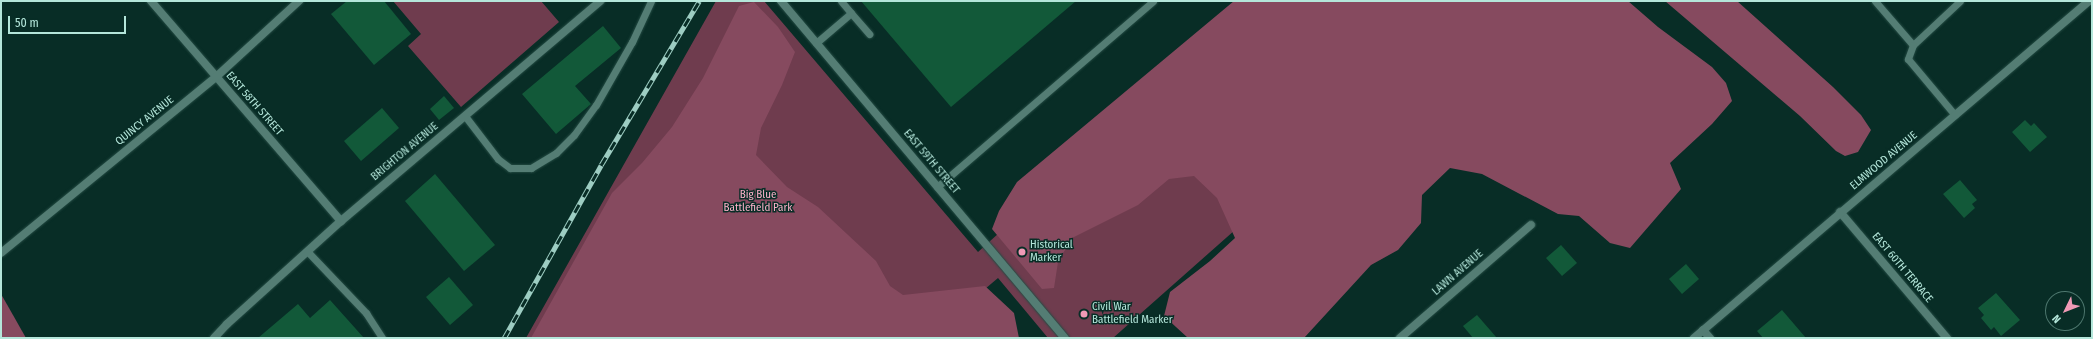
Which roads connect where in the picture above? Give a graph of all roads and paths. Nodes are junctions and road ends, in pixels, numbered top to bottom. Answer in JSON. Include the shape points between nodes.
{"nodes":[{"id":1,"x":150,"y":1,"type":"edge"},
{"id":2,"x":298,"y":1,"type":"edge"},
{"id":3,"x":600,"y":1,"type":"edge"},
{"id":4,"x":651,"y":1,"type":"edge"},
{"id":5,"x":781,"y":1,"type":"edge"},
{"id":6,"x":841,"y":1,"type":"edge"},
{"id":7,"x":1152,"y":1,"type":"edge"},
{"id":8,"x":1876,"y":1,"type":"edge"},
{"id":9,"x":1960,"y":1,"type":"edge"},
{"id":10,"x":2089,"y":1,"type":"edge"},
{"id":11,"x":851,"y":12,"type":"junction"},
{"id":12,"x":869,"y":34,"type":"dead end"},
{"id":13,"x":816,"y":42,"type":"junction"},
{"id":14,"x":1913,"y":45,"type":"junction"},
{"id":15,"x":216,"y":77,"type":"junction"},
{"id":16,"x":1955,"y":115,"type":"junction"},
{"id":17,"x":465,"y":116,"type":"junction"},
{"id":18,"x":937,"y":187,"type":"junction"},
{"id":19,"x":1840,"y":212,"type":"junction"},
{"id":20,"x":341,"y":221,"type":"junction"},
{"id":21,"x":1531,"y":224,"type":"dead end"},
{"id":22,"x":307,"y":251,"type":"junction"},
{"id":23,"x":1,"y":253,"type":"edge"},
{"id":24,"x":1703,"y":330,"type":"junction"},
{"id":25,"x":214,"y":338,"type":"edge"},
{"id":26,"x":382,"y":338,"type":"edge"},
{"id":27,"x":1065,"y":338,"type":"edge"},
{"id":28,"x":1400,"y":338,"type":"edge"},
{"id":29,"x":1694,"y":338,"type":"edge"},
{"id":30,"x":1710,"y":338,"type":"edge"},
{"id":31,"x":1947,"y":338,"type":"edge"}],
"edges":[{"from":1,"to":15,"type":"street","name":"EAST 58TH STREET"},
{"from":2,"to":15,"type":"street","name":"QUINCY AVENUE"},
{"from":3,"to":17,"type":"street","name":"BRIGHTON AVENUE"},
{"from":4,"to":17,"type":"lane","via":[[632,42],[596,105],[574,135],[556,153],[531,168],[510,168],[498,159]]},
{"from":5,"to":13,"type":"street","name":"EAST 59TH STREET"},
{"from":6,"to":11,"type":"lane"},
{"from":7,"to":18,"type":"lane"},
{"from":8,"to":14,"type":"lane"},
{"from":9,"to":14,"type":"lane"},
{"from":10,"to":16,"type":"street","name":"ELMWOOD AVENUE"},
{"from":11,"to":12,"type":"lane"},
{"from":11,"to":13,"type":"lane"},
{"from":13,"to":18,"type":"street","name":"EAST 59TH STREET"},
{"from":14,"to":16,"type":"lane","via":[[1908,59]]},
{"from":15,"to":20,"type":"street","name":"EAST 58TH STREET"},
{"from":15,"to":23,"type":"street","name":"QUINCY AVENUE"},
{"from":16,"to":19,"type":"street","name":"ELMWOOD AVENUE"},
{"from":17,"to":20,"type":"street","name":"BRIGHTON AVENUE"},
{"from":18,"to":27,"type":"street","name":"EAST 59TH STREET"},
{"from":19,"to":24,"type":"street","name":"ELMWOOD AVENUE"},
{"from":19,"to":31,"type":"street","name":"EAST 60TH TERRACE"},
{"from":20,"to":22,"type":"street","name":"BRIGHTON AVENUE"},
{"from":21,"to":28,"type":"street","name":"LAWN AVENUE"},
{"from":22,"to":25,"type":"street","name":"BRIGHTON AVENUE","via":[[226,324]]},
{"from":22,"to":26,"type":"lane","via":[[366,313]]},
{"from":24,"to":29,"type":"street","name":"ELMWOOD AVENUE"},
{"from":24,"to":30,"type":"street"}]}
